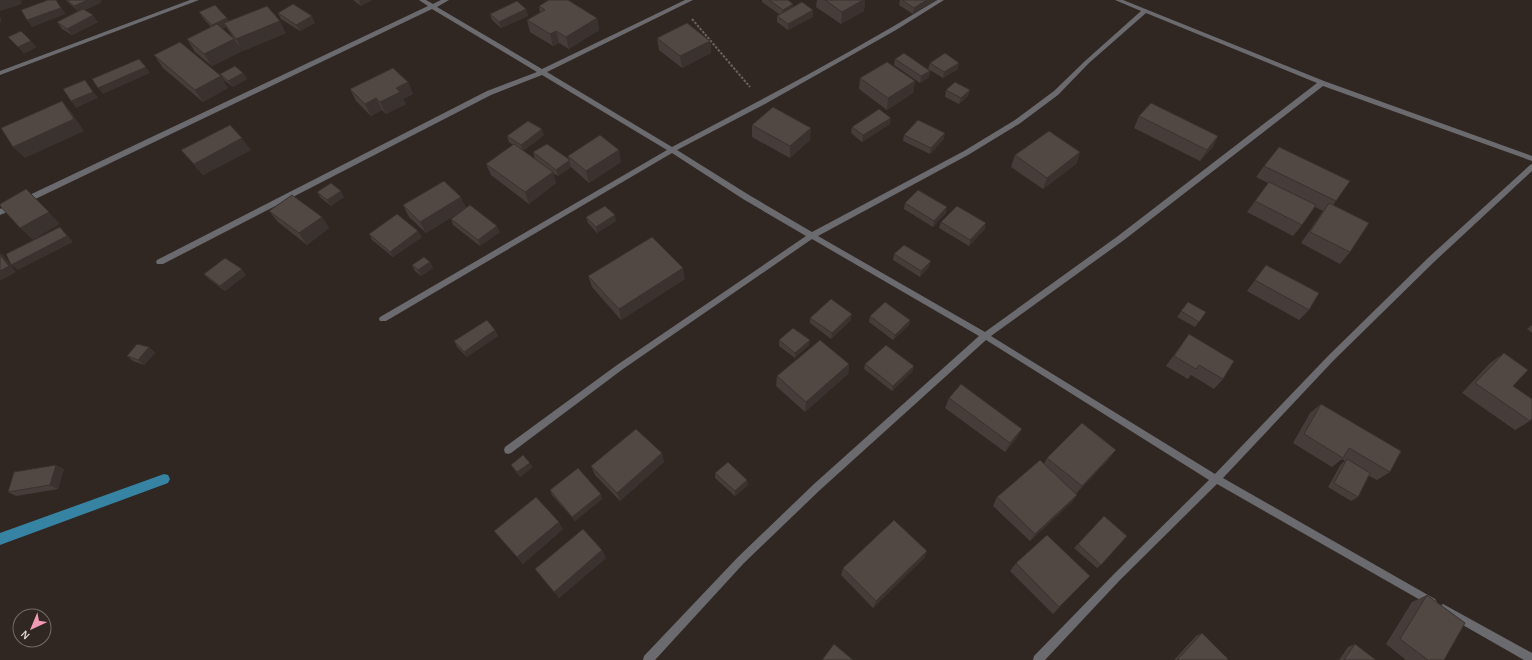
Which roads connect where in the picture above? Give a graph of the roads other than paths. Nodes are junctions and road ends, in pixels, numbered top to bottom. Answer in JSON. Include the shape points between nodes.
{"nodes":[{"id":1,"x":196,"y":0,"type":"edge"},
{"id":2,"x":422,"y":0,"type":"edge"},
{"id":3,"x":446,"y":0,"type":"edge"},
{"id":4,"x":690,"y":0,"type":"edge"},
{"id":5,"x":941,"y":0,"type":"edge"},
{"id":6,"x":1118,"y":0,"type":"edge"},
{"id":7,"x":432,"y":6,"type":"junction"},
{"id":8,"x":1145,"y":11,"type":"junction"},
{"id":9,"x":542,"y":72,"type":"junction"},
{"id":10,"x":0,"y":73,"type":"edge"},
{"id":11,"x":1322,"y":83,"type":"junction"},
{"id":12,"x":672,"y":150,"type":"junction"},
{"id":13,"x":1532,"y":159,"type":"edge"},
{"id":14,"x":1532,"y":167,"type":"edge"},
{"id":15,"x":0,"y":212,"type":"edge"},
{"id":16,"x":814,"y":235,"type":"junction"},
{"id":17,"x":160,"y":262,"type":"dead end"},
{"id":18,"x":383,"y":319,"type":"dead end"},
{"id":19,"x":985,"y":336,"type":"junction"},
{"id":20,"x":508,"y":450,"type":"dead end"},
{"id":21,"x":1216,"y":479,"type":"junction"},
{"id":22,"x":1532,"y":659,"type":"edge"},
{"id":23,"x":648,"y":660,"type":"edge"},
{"id":24,"x":1038,"y":660,"type":"edge"}],
"edges":[{"from":1,"to":10,"type":"street"},
{"from":2,"to":7,"type":"street"},
{"from":3,"to":7,"type":"street"},
{"from":4,"to":9,"type":"street"},
{"from":5,"to":12,"type":"street","via":[[764,102]]},
{"from":6,"to":8,"type":"street"},
{"from":7,"to":9,"type":"street"},
{"from":7,"to":15,"type":"street"},
{"from":8,"to":11,"type":"street"},
{"from":8,"to":16,"type":"street","via":[[1086,62],[1056,94],[1017,122],[966,153]]},
{"from":9,"to":12,"type":"street"},
{"from":9,"to":17,"type":"street","via":[[489,93]]},
{"from":11,"to":13,"type":"street"},
{"from":11,"to":19,"type":"street","via":[[1121,238]]},
{"from":12,"to":16,"type":"street","via":[[746,197]]},
{"from":12,"to":18,"type":"street"},
{"from":14,"to":21,"type":"street","via":[[1331,358]]},
{"from":16,"to":19,"type":"street"},
{"from":16,"to":20,"type":"street","via":[[620,367]]},
{"from":19,"to":21,"type":"street"},
{"from":19,"to":23,"type":"street","via":[[817,487],[752,550]]},
{"from":21,"to":22,"type":"street"},
{"from":21,"to":24,"type":"street"}]}
